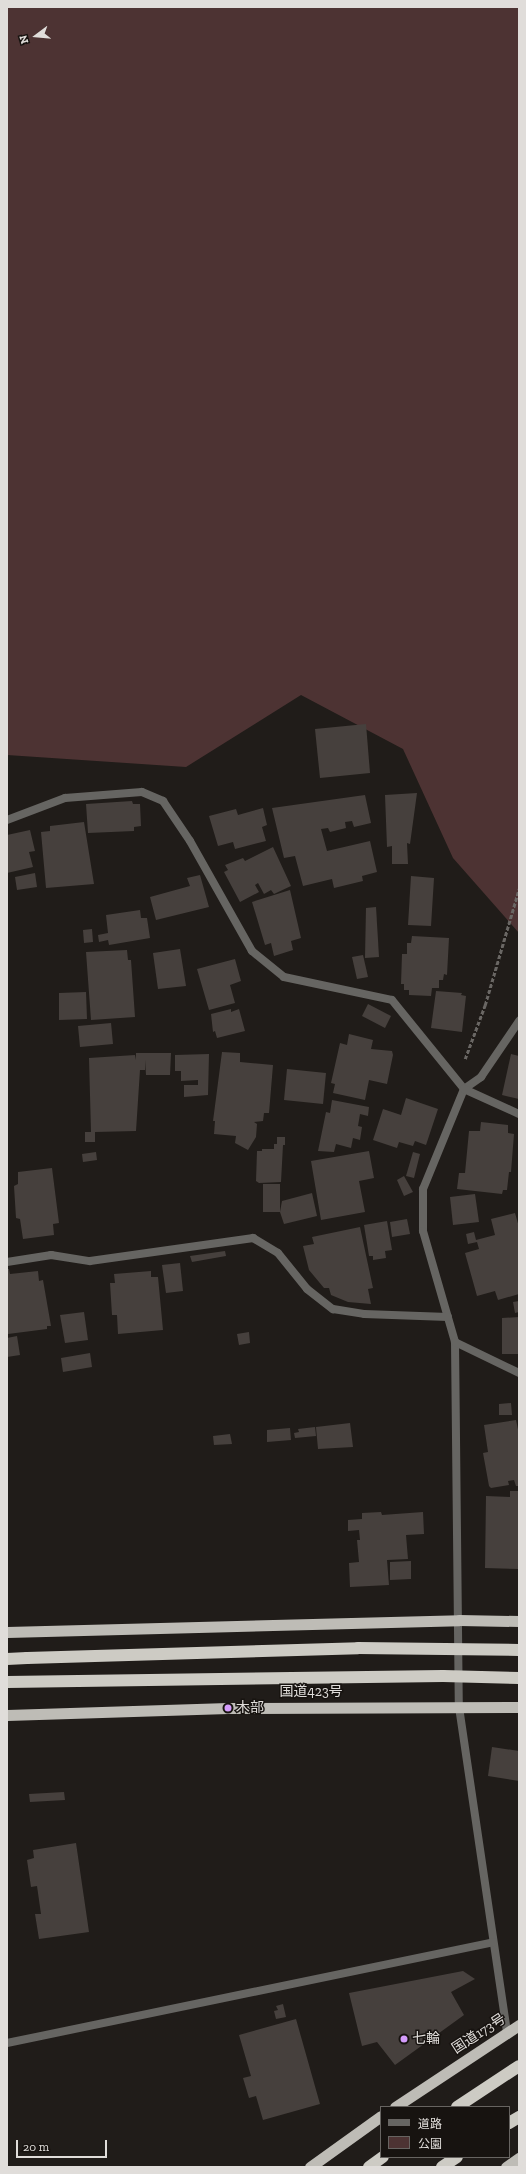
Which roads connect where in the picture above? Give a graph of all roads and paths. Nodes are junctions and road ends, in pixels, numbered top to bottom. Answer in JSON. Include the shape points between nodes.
{"nodes":[{"id":1,"x":7,"y":820,"type":"edge"},
{"id":2,"x":519,"y":889,"type":"edge"},
{"id":3,"x":519,"y":1021,"type":"edge"},
{"id":4,"x":464,"y":1089,"type":"junction"},
{"id":5,"x":519,"y":1114,"type":"edge"},
{"id":6,"x":7,"y":1262,"type":"edge"},
{"id":7,"x":448,"y":1317,"type":"junction"},
{"id":8,"x":455,"y":1342,"type":"junction"},
{"id":9,"x":519,"y":1373,"type":"edge"},
{"id":10,"x":459,"y":1620,"type":"junction"},
{"id":11,"x":519,"y":1621,"type":"edge"},
{"id":12,"x":7,"y":1632,"type":"edge"},
{"id":13,"x":519,"y":1650,"type":"edge"},
{"id":14,"x":7,"y":1659,"type":"edge"},
{"id":15,"x":519,"y":1678,"type":"edge"},
{"id":16,"x":7,"y":1682,"type":"edge"},
{"id":17,"x":459,"y":1707,"type":"junction"},
{"id":18,"x":519,"y":1707,"type":"edge"},
{"id":19,"x":7,"y":1715,"type":"edge"},
{"id":20,"x":493,"y":1942,"type":"junction"},
{"id":21,"x":519,"y":2025,"type":"edge"},
{"id":22,"x":507,"y":2032,"type":"junction"},
{"id":23,"x":7,"y":2043,"type":"edge"},
{"id":24,"x":519,"y":2066,"type":"edge"},
{"id":25,"x":396,"y":2106,"type":"edge"},
{"id":26,"x":459,"y":2106,"type":"edge"},
{"id":27,"x":380,"y":2117,"type":"edge"},
{"id":28,"x":519,"y":2117,"type":"edge"},
{"id":29,"x":510,"y":2123,"type":"edge"},
{"id":30,"x":382,"y":2158,"type":"edge"},
{"id":31,"x":456,"y":2158,"type":"edge"},
{"id":32,"x":519,"y":2158,"type":"edge"},
{"id":33,"x":310,"y":2167,"type":"edge"},
{"id":34,"x":369,"y":2167,"type":"edge"},
{"id":35,"x":442,"y":2167,"type":"edge"},
{"id":36,"x":506,"y":2167,"type":"edge"}],
"edges":[{"from":1,"to":4,"type":"street","via":[[65,798],[142,792],[162,801],[190,841],[252,952],[284,977],[392,1000]]},
{"from":2,"to":4,"type":"path","via":[[485,1005],[462,1068]]},
{"from":3,"to":4,"type":"street","via":[[481,1077]]},
{"from":4,"to":5,"type":"street"},
{"from":4,"to":7,"type":"street","via":[[424,1189],[423,1231]]},
{"from":6,"to":7,"type":"street","via":[[51,1255],[90,1261],[253,1238],[278,1253],[307,1289],[333,1309],[364,1314]]},
{"from":7,"to":8,"type":"street"},
{"from":8,"to":9,"type":"street"},
{"from":8,"to":10,"type":"street"},
{"from":10,"to":11,"type":"highway"},
{"from":10,"to":12,"type":"highway"},
{"from":10,"to":17,"type":"street"},
{"from":13,"to":14,"type":"highway","bridge":true,"via":[[358,1648]]},
{"from":15,"to":16,"type":"highway","bridge":true,"via":[[443,1676]]},
{"from":17,"to":18,"type":"highway","name":"国道423号"},
{"from":17,"to":19,"type":"highway","name":"国道423号","via":[[228,1708]]},
{"from":17,"to":20,"type":"street"},
{"from":20,"to":22,"type":"street"},
{"from":20,"to":23,"type":"street"},
{"from":21,"to":22,"type":"highway","name":"国道173号"},
{"from":22,"to":25,"type":"highway","name":"国道173号"},
{"from":24,"to":26,"type":"highway"},
{"from":27,"to":33,"type":"highway"},
{"from":28,"to":29,"type":"highway"},
{"from":30,"to":34,"type":"highway"},
{"from":31,"to":35,"type":"highway"},
{"from":32,"to":36,"type":"highway"}]}
